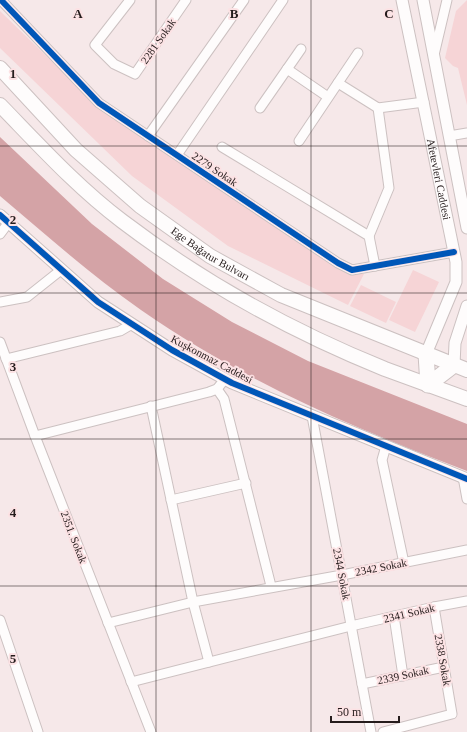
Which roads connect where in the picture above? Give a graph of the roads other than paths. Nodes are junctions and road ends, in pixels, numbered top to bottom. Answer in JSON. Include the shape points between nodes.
{"nodes":[{"id":1,"x":1,"y":0,"type":"edge"},
{"id":2,"x":130,"y":0,"type":"edge"},
{"id":3,"x":186,"y":0,"type":"edge"},
{"id":4,"x":244,"y":0,"type":"edge"},
{"id":5,"x":283,"y":0,"type":"edge"},
{"id":6,"x":402,"y":0,"type":"edge"},
{"id":7,"x":423,"y":0,"type":"edge"},
{"id":8,"x":447,"y":0,"type":"edge"},
{"id":9,"x":301,"y":48,"type":"dead end"},
{"id":10,"x":358,"y":53,"type":"dead end"},
{"id":11,"x":434,"y":57,"type":"junction"},
{"id":12,"x":0,"y":68,"type":"edge"},
{"id":13,"x":287,"y":69,"type":"junction"},
{"id":14,"x":338,"y":83,"type":"junction"},
{"id":15,"x":328,"y":97,"type":"junction"},
{"id":16,"x":424,"y":102,"type":"junction"},
{"id":17,"x":0,"y":105,"type":"edge"},
{"id":18,"x":260,"y":108,"type":"dead end"},
{"id":19,"x":378,"y":108,"type":"junction"},
{"id":20,"x":467,"y":133,"type":"edge"},
{"id":21,"x":148,"y":136,"type":"junction"},
{"id":22,"x":449,"y":136,"type":"junction"},
{"id":23,"x":299,"y":141,"type":"dead end"},
{"id":24,"x":222,"y":146,"type":"dead end"},
{"id":25,"x":176,"y":155,"type":"junction"},
{"id":26,"x":0,"y":215,"type":"edge"},
{"id":27,"x":9,"y":222,"type":"junction"},
{"id":28,"x":467,"y":228,"type":"edge"},
{"id":29,"x":0,"y":234,"type":"edge"},
{"id":30,"x":369,"y":236,"type":"junction"},
{"id":31,"x":454,"y":252,"type":"junction"},
{"id":32,"x":375,"y":266,"type":"junction"},
{"id":33,"x":61,"y":270,"type":"junction"},
{"id":34,"x":0,"y":302,"type":"edge"},
{"id":35,"x":467,"y":306,"type":"edge"},
{"id":36,"x":132,"y":324,"type":"junction"},
{"id":37,"x":0,"y":342,"type":"edge"},
{"id":38,"x":426,"y":354,"type":"junction"},
{"id":39,"x":6,"y":359,"type":"junction"},
{"id":40,"x":460,"y":368,"type":"edge"},
{"id":41,"x":225,"y":379,"type":"junction"},
{"id":42,"x":428,"y":385,"type":"junction"},
{"id":43,"x":217,"y":389,"type":"junction"},
{"id":44,"x":467,"y":399,"type":"edge"},
{"id":45,"x":151,"y":406,"type":"junction"},
{"id":46,"x":312,"y":416,"type":"junction"},
{"id":47,"x":35,"y":436,"type":"junction"},
{"id":48,"x":386,"y":446,"type":"junction"},
{"id":49,"x":465,"y":478,"type":"edge"},
{"id":50,"x":246,"y":483,"type":"junction"},
{"id":51,"x":467,"y":499,"type":"edge"},
{"id":52,"x":171,"y":500,"type":"junction"},
{"id":53,"x":467,"y":550,"type":"edge"},
{"id":54,"x":404,"y":563,"type":"junction"},
{"id":55,"x":342,"y":575,"type":"junction"},
{"id":56,"x":271,"y":586,"type":"junction"},
{"id":57,"x":467,"y":601,"type":"edge"},
{"id":58,"x":193,"y":602,"type":"junction"},
{"id":59,"x":434,"y":607,"type":"junction"},
{"id":60,"x":394,"y":616,"type":"junction"},
{"id":61,"x":0,"y":620,"type":"edge"},
{"id":62,"x":108,"y":623,"type":"junction"},
{"id":63,"x":352,"y":626,"type":"junction"},
{"id":64,"x":209,"y":662,"type":"junction"},
{"id":65,"x":444,"y":667,"type":"junction"},
{"id":66,"x":403,"y":676,"type":"junction"},
{"id":67,"x":131,"y":682,"type":"junction"},
{"id":68,"x":362,"y":684,"type":"junction"},
{"id":69,"x":38,"y":732,"type":"edge"},
{"id":70,"x":151,"y":732,"type":"edge"},
{"id":71,"x":371,"y":732,"type":"edge"},
{"id":72,"x":382,"y":732,"type":"edge"}],
"edges":[{"from":1,"to":21,"type":"street","name":"2279 Sokak","via":[[99,103]]},
{"from":2,"to":3,"type":"street","name":"2281 Sokak","via":[[95,45],[114,64],[135,74]]},
{"from":4,"to":21,"type":"street"},
{"from":5,"to":25,"type":"street"},
{"from":6,"to":16,"type":"street","name":"Afetevleri Caddesi"},
{"from":7,"to":11,"type":"street","name":"Afetevleri Caddesi"},
{"from":8,"to":11,"type":"street"},
{"from":9,"to":13,"type":"street"},
{"from":10,"to":14,"type":"street"},
{"from":11,"to":22,"type":"street","name":"Afetevleri Caddesi"},
{"from":12,"to":38,"type":"main road","name":"Ege Bağatur Bulvarı","via":[[76,150],[140,206],[210,256],[281,295]]},
{"from":13,"to":15,"type":"street"},
{"from":13,"to":18,"type":"street"},
{"from":14,"to":15,"type":"street"},
{"from":14,"to":19,"type":"street"},
{"from":15,"to":23,"type":"street"},
{"from":16,"to":19,"type":"street"},
{"from":16,"to":31,"type":"street","name":"Afetevleri Caddesi"},
{"from":17,"to":42,"type":"main road","name":"Ege Bağatur Bulvarı","via":[[57,164],[121,221],[193,271],[282,321],[384,368]]},
{"from":19,"to":30,"type":"street","via":[[389,188]]},
{"from":20,"to":22,"type":"street"},
{"from":21,"to":25,"type":"street","name":"2279 Sokak"},
{"from":22,"to":28,"type":"street","name":"Afetevleri Caddesi"},
{"from":24,"to":30,"type":"street"},
{"from":25,"to":32,"type":"street","name":"2279 Sokak","via":[[338,263],[352,270]]},
{"from":26,"to":27,"type":"street","name":"Kuşkonmaz Caddesi"},
{"from":27,"to":29,"type":"street"},
{"from":27,"to":33,"type":"street","name":"Kuşkonmaz Caddesi"},
{"from":30,"to":32,"type":"street"},
{"from":31,"to":32,"type":"street","name":"2279 Sokak"},
{"from":31,"to":38,"type":"street","name":"Afetevleri Caddesi","via":[[456,282]]},
{"from":33,"to":34,"type":"street","via":[[26,297]]},
{"from":33,"to":36,"type":"street","name":"Kuşkonmaz Caddesi","via":[[98,302]]},
{"from":35,"to":40,"type":"street","via":[[455,343]]},
{"from":36,"to":39,"type":"street","via":[[120,331]]},
{"from":36,"to":41,"type":"street","name":"Kuşkonmaz Caddesi","via":[[172,350]]},
{"from":37,"to":39,"type":"street","name":"2351. Sokak"},
{"from":38,"to":40,"type":"main road","name":"Ege Bağatur Bulvarı"},
{"from":38,"to":42,"type":"highway"},
{"from":39,"to":47,"type":"street","name":"2351. Sokak"},
{"from":40,"to":42,"type":"highway"},
{"from":41,"to":43,"type":"street"},
{"from":41,"to":46,"type":"street","name":"Kuşkonmaz Caddesi"},
{"from":42,"to":44,"type":"main road","name":"Ege Bağatur Bulvarı"},
{"from":43,"to":45,"type":"street"},
{"from":43,"to":50,"type":"street","via":[[224,399]]},
{"from":45,"to":47,"type":"street"},
{"from":45,"to":52,"type":"street"},
{"from":46,"to":48,"type":"street","name":"Kuşkonmaz Caddesi"},
{"from":46,"to":55,"type":"street","name":"2344 Sokak"},
{"from":47,"to":62,"type":"street","name":"2351. Sokak"},
{"from":48,"to":49,"type":"street","name":"Kuşkonmaz Caddesi"},
{"from":48,"to":54,"type":"street","via":[[382,460]]},
{"from":49,"to":51,"type":"street"},
{"from":50,"to":52,"type":"street"},
{"from":50,"to":56,"type":"street"},
{"from":52,"to":58,"type":"street"},
{"from":53,"to":54,"type":"street","name":"2342 Sokak"},
{"from":54,"to":55,"type":"street","name":"2342 Sokak"},
{"from":55,"to":56,"type":"street","name":"2342 Sokak"},
{"from":55,"to":63,"type":"street","name":"2344 Sokak"},
{"from":56,"to":58,"type":"street","name":"2342 Sokak"},
{"from":57,"to":59,"type":"street","name":"2341 Sokak"},
{"from":58,"to":62,"type":"street","name":"2342 Sokak"},
{"from":58,"to":64,"type":"street"},
{"from":59,"to":60,"type":"street","name":"2341 Sokak"},
{"from":59,"to":65,"type":"street","name":"2338 Sokak"},
{"from":60,"to":63,"type":"street","name":"2341 Sokak"},
{"from":60,"to":66,"type":"street"},
{"from":61,"to":69,"type":"street"},
{"from":62,"to":67,"type":"street","name":"2351. Sokak"},
{"from":63,"to":64,"type":"street","name":"2341 Sokak"},
{"from":63,"to":68,"type":"street","name":"2344 Sokak"},
{"from":64,"to":67,"type":"street","name":"2341 Sokak"},
{"from":65,"to":66,"type":"street","name":"2339 Sokak"},
{"from":65,"to":72,"type":"street","name":"2338 Sokak","via":[[452,714]]},
{"from":66,"to":68,"type":"street","name":"2339 Sokak"},
{"from":67,"to":70,"type":"street","name":"2351. Sokak"},
{"from":68,"to":71,"type":"street","name":"2344 Sokak"}]}
